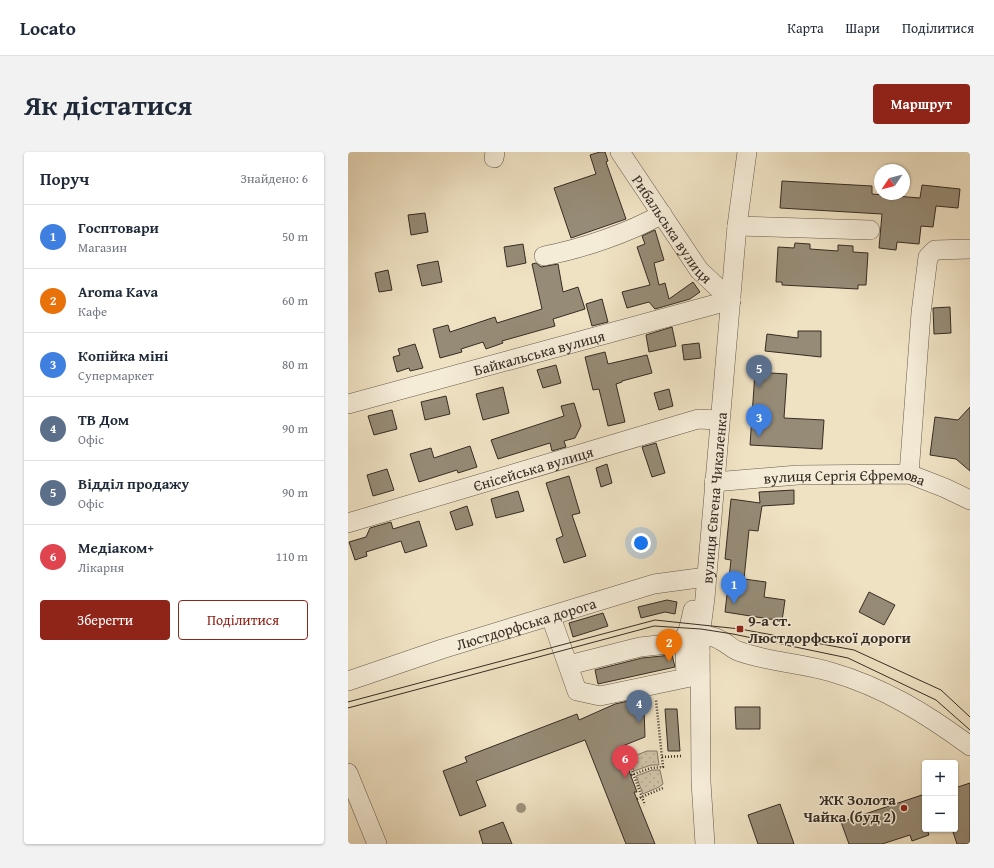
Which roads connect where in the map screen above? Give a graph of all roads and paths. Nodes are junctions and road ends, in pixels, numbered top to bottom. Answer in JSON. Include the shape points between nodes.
{"nodes":[{"id":1,"x":620,"y":152,"type":"edge"},
{"id":2,"x":747,"y":152,"type":"edge"},
{"id":3,"x":662,"y":214,"type":"junction"},
{"id":4,"x":737,"y":226,"type":"junction"},
{"id":5,"x":870,"y":230,"type":"dead end"},
{"id":6,"x":970,"y":249,"type":"edge"},
{"id":7,"x":544,"y":256,"type":"dead end"},
{"id":8,"x":730,"y":300,"type":"junction"},
{"id":9,"x":348,"y":404,"type":"edge"},
{"id":10,"x":719,"y":420,"type":"junction"},
{"id":11,"x":909,"y":474,"type":"junction"},
{"id":12,"x":714,"y":482,"type":"junction"},
{"id":13,"x":970,"y":500,"type":"edge"},
{"id":14,"x":348,"y":523,"type":"edge"},
{"id":15,"x":706,"y":577,"type":"junction"},
{"id":16,"x":705,"y":598,"type":"junction"},
{"id":17,"x":551,"y":617,"type":"junction"},
{"id":18,"x":700,"y":644,"type":"junction"},
{"id":19,"x":569,"y":665,"type":"junction"},
{"id":20,"x":693,"y":676,"type":"junction"},
{"id":21,"x":348,"y":680,"type":"edge"},
{"id":22,"x":654,"y":684,"type":"junction"},
{"id":23,"x":970,"y":746,"type":"edge"},
{"id":24,"x":682,"y":756,"type":"dead end"},
{"id":25,"x":662,"y":757,"type":"junction"},
{"id":26,"x":628,"y":760,"type":"dead end"},
{"id":27,"x":348,"y":773,"type":"edge"},
{"id":28,"x":632,"y":775,"type":"junction"},
{"id":29,"x":663,"y":788,"type":"dead end"},
{"id":30,"x":642,"y":797,"type":"junction"},
{"id":31,"x":637,"y":799,"type":"dead end"},
{"id":32,"x":645,"y":805,"type":"dead end"},
{"id":33,"x":377,"y":844,"type":"edge"},
{"id":34,"x":705,"y":844,"type":"edge"}],
"edges":[{"from":1,"to":3,"type":"street","name":"Рибальська вулиця"},
{"from":2,"to":4,"type":"street","name":"вулиця Євгена Чикаленка"},
{"from":3,"to":7,"type":"street","via":[[573,250]]},
{"from":3,"to":8,"type":"street","name":"Рибальська вулиця","via":[[699,270]]},
{"from":4,"to":5,"type":"street"},
{"from":4,"to":8,"type":"street","name":"вулиця Євгена Чикаленка"},
{"from":6,"to":11,"type":"street","via":[[935,250],[928,257],[921,313]]},
{"from":8,"to":9,"type":"street","name":"Байкальська вулиця"},
{"from":8,"to":10,"type":"street","name":"вулиця Євгена Чикаленка"},
{"from":10,"to":12,"type":"street","name":"вулиця Євгена Чикаленка"},
{"from":10,"to":14,"type":"street","name":"Єнісейська вулиця","via":[[698,419]]},
{"from":11,"to":12,"type":"street","name":"вулиця Сергія Єфремова","via":[[798,475]]},
{"from":11,"to":13,"type":"street","name":"вулиця Сергія Єфремова"},
{"from":12,"to":15,"type":"street","name":"вулиця Євгена Чикаленка"},
{"from":15,"to":16,"type":"street","name":"вулиця Євгена Чикаленка"},
{"from":15,"to":17,"type":"street","name":"Люстдорфська дорога","via":[[654,584]]},
{"from":16,"to":18,"type":"street","name":"вулиця Євгена Чикаленка"},
{"from":16,"to":19,"type":"street","via":[[693,609],[686,636],[682,641],[640,647]]},
{"from":17,"to":19,"type":"street"},
{"from":17,"to":21,"type":"street","name":"Люстдорфська дорога"},
{"from":18,"to":20,"type":"street","name":"вулиця Євгена Чикаленка"},
{"from":18,"to":23,"type":"street","via":[[713,637],[737,651],[830,672],[871,686],[904,701],[937,721]]},
{"from":19,"to":22,"type":"street","via":[[577,691],[600,696]]},
{"from":20,"to":22,"type":"street"},
{"from":20,"to":34,"type":"street","name":"вулиця Євгена Чикаленка"},
{"from":22,"to":25,"type":"path"},
{"from":24,"to":25,"type":"path"},
{"from":25,"to":28,"type":"path","via":[[663,767],[651,768]]},
{"from":26,"to":28,"type":"path"},
{"from":27,"to":33,"type":"street"},
{"from":28,"to":30,"type":"path"},
{"from":29,"to":30,"type":"path"},
{"from":30,"to":31,"type":"path"},
{"from":30,"to":32,"type":"path"}]}
